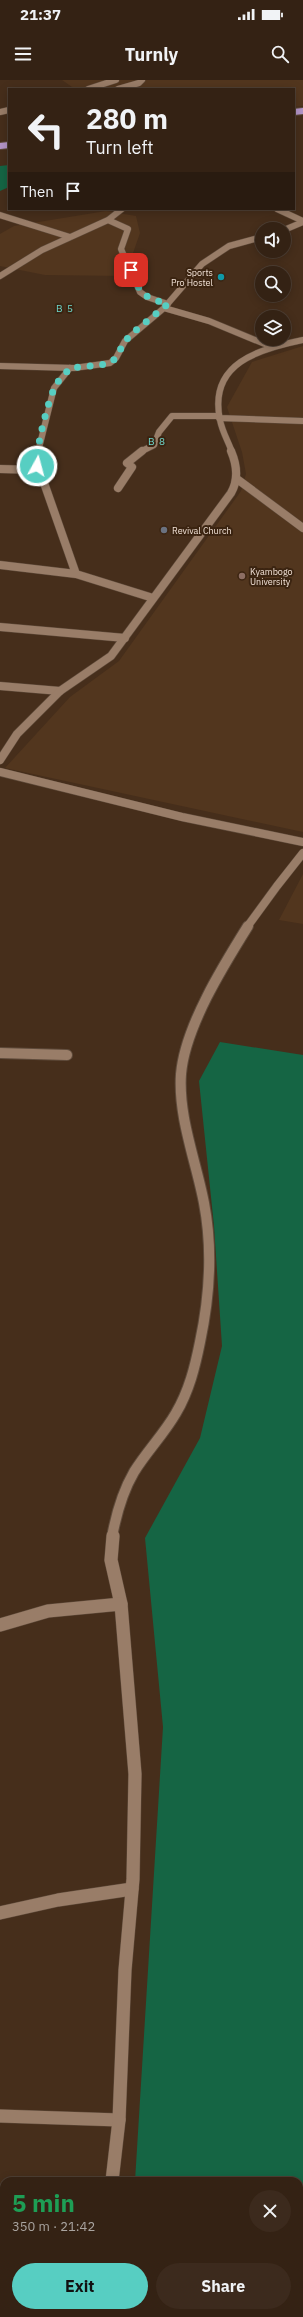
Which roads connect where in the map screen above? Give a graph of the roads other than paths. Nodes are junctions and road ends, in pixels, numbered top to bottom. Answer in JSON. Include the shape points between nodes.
{"nodes":[{"id":1,"x":116,"y":80,"type":"edge"},
{"id":2,"x":142,"y":80,"type":"edge"},
{"id":3,"x":105,"y":82,"type":"edge"},
{"id":4,"x":90,"y":88,"type":"edge"},
{"id":5,"x":116,"y":88,"type":"edge"},
{"id":6,"x":122,"y":88,"type":"edge"},
{"id":7,"x":121,"y":210,"type":"edge"},
{"id":8,"x":279,"y":210,"type":"edge"},
{"id":9,"x":0,"y":215,"type":"edge"},
{"id":10,"x":108,"y":220,"type":"junction"},
{"id":11,"x":303,"y":222,"type":"edge"},
{"id":12,"x":291,"y":227,"type":"edge"},
{"id":13,"x":70,"y":238,"type":"junction"},
{"id":14,"x":255,"y":239,"type":"edge"},
{"id":15,"x":0,"y":276,"type":"edge"},
{"id":16,"x":166,"y":306,"type":"junction"},
{"id":17,"x":303,"y":340,"type":"edge"},
{"id":18,"x":272,"y":347,"type":"junction"},
{"id":19,"x":0,"y":366,"type":"edge"},
{"id":20,"x":70,"y":368,"type":"junction"},
{"id":21,"x":219,"y":417,"type":"junction"},
{"id":22,"x":303,"y":421,"type":"edge"},
{"id":23,"x":0,"y":469,"type":"edge"},
{"id":24,"x":38,"y":470,"type":"junction"},
{"id":25,"x":237,"y":479,"type":"junction"},
{"id":26,"x":118,"y":488,"type":"dead end"},
{"id":27,"x":303,"y":528,"type":"edge"},
{"id":28,"x":0,"y":565,"type":"edge"},
{"id":29,"x":76,"y":574,"type":"junction"},
{"id":30,"x":154,"y":598,"type":"junction"},
{"id":31,"x":0,"y":627,"type":"edge"},
{"id":32,"x":125,"y":638,"type":"junction"},
{"id":33,"x":0,"y":686,"type":"edge"},
{"id":34,"x":60,"y":691,"type":"junction"},
{"id":35,"x":0,"y":760,"type":"edge"},
{"id":36,"x":0,"y":772,"type":"edge"},
{"id":37,"x":303,"y":842,"type":"edge"},
{"id":38,"x":303,"y":853,"type":"edge"},
{"id":39,"x":0,"y":1053,"type":"edge"},
{"id":40,"x":67,"y":1055,"type":"dead end"},
{"id":41,"x":121,"y":1604,"type":"junction"},
{"id":42,"x":0,"y":1625,"type":"edge"},
{"id":43,"x":132,"y":1889,"type":"junction"},
{"id":44,"x":0,"y":1913,"type":"edge"},
{"id":45,"x":0,"y":2116,"type":"edge"},
{"id":46,"x":119,"y":2120,"type":"junction"},
{"id":47,"x":112,"y":2177,"type":"edge"}],
"edges":[{"from":1,"to":3,"type":"street"},
{"from":2,"to":6,"type":"street"},
{"from":3,"to":4,"type":"street"},
{"from":3,"to":5,"type":"street"},
{"from":7,"to":10,"type":"street"},
{"from":8,"to":11,"type":"street"},
{"from":9,"to":13,"type":"street"},
{"from":10,"to":13,"type":"street"},
{"from":10,"to":16,"type":"street","via":[[128,229],[121,249],[140,292]]},
{"from":11,"to":12,"type":"street"},
{"from":13,"to":15,"type":"street","via":[[42,250]]},
{"from":14,"to":16,"type":"street","via":[[229,246],[213,255]]},
{"from":16,"to":18,"type":"street"},
{"from":16,"to":20,"type":"street","via":[[129,336],[113,361],[101,365]]},
{"from":17,"to":18,"type":"street"},
{"from":18,"to":21,"type":"street","via":[[247,357],[231,369],[220,390]]},
{"from":19,"to":20,"type":"street"},
{"from":20,"to":24,"type":"street","via":[[54,388],[36,460]]},
{"from":21,"to":22,"type":"street"},
{"from":21,"to":25,"type":"street","via":[[233,455]]},
{"from":21,"to":26,"type":"street","via":[[172,416],[159,432],[154,445],[137,453],[127,464],[132,468]]},
{"from":23,"to":24,"type":"street"},
{"from":24,"to":29,"type":"street"},
{"from":25,"to":27,"type":"street"},
{"from":25,"to":30,"type":"street","via":[[224,505]]},
{"from":28,"to":29,"type":"street"},
{"from":29,"to":30,"type":"street"},
{"from":30,"to":32,"type":"street"},
{"from":31,"to":32,"type":"street"},
{"from":32,"to":34,"type":"street","via":[[111,656]]},
{"from":33,"to":34,"type":"street"},
{"from":34,"to":35,"type":"street","via":[[17,734]]},
{"from":36,"to":37,"type":"street","via":[[182,817]]},
{"from":38,"to":41,"type":"street","via":[[277,883],[226,961],[201,1011],[183,1060],[181,1080],[209,1240],[210,1271],[205,1319],[190,1382],[182,1403],[164,1434],[134,1472],[115,1523],[110,1559]]},
{"from":39,"to":40,"type":"street"},
{"from":41,"to":42,"type":"street","via":[[48,1611]]},
{"from":41,"to":43,"type":"street","via":[[134,1774]]},
{"from":43,"to":44,"type":"street","via":[[58,1900]]},
{"from":43,"to":46,"type":"street","via":[[125,1970]]},
{"from":45,"to":46,"type":"street"},
{"from":46,"to":47,"type":"street"}]}
